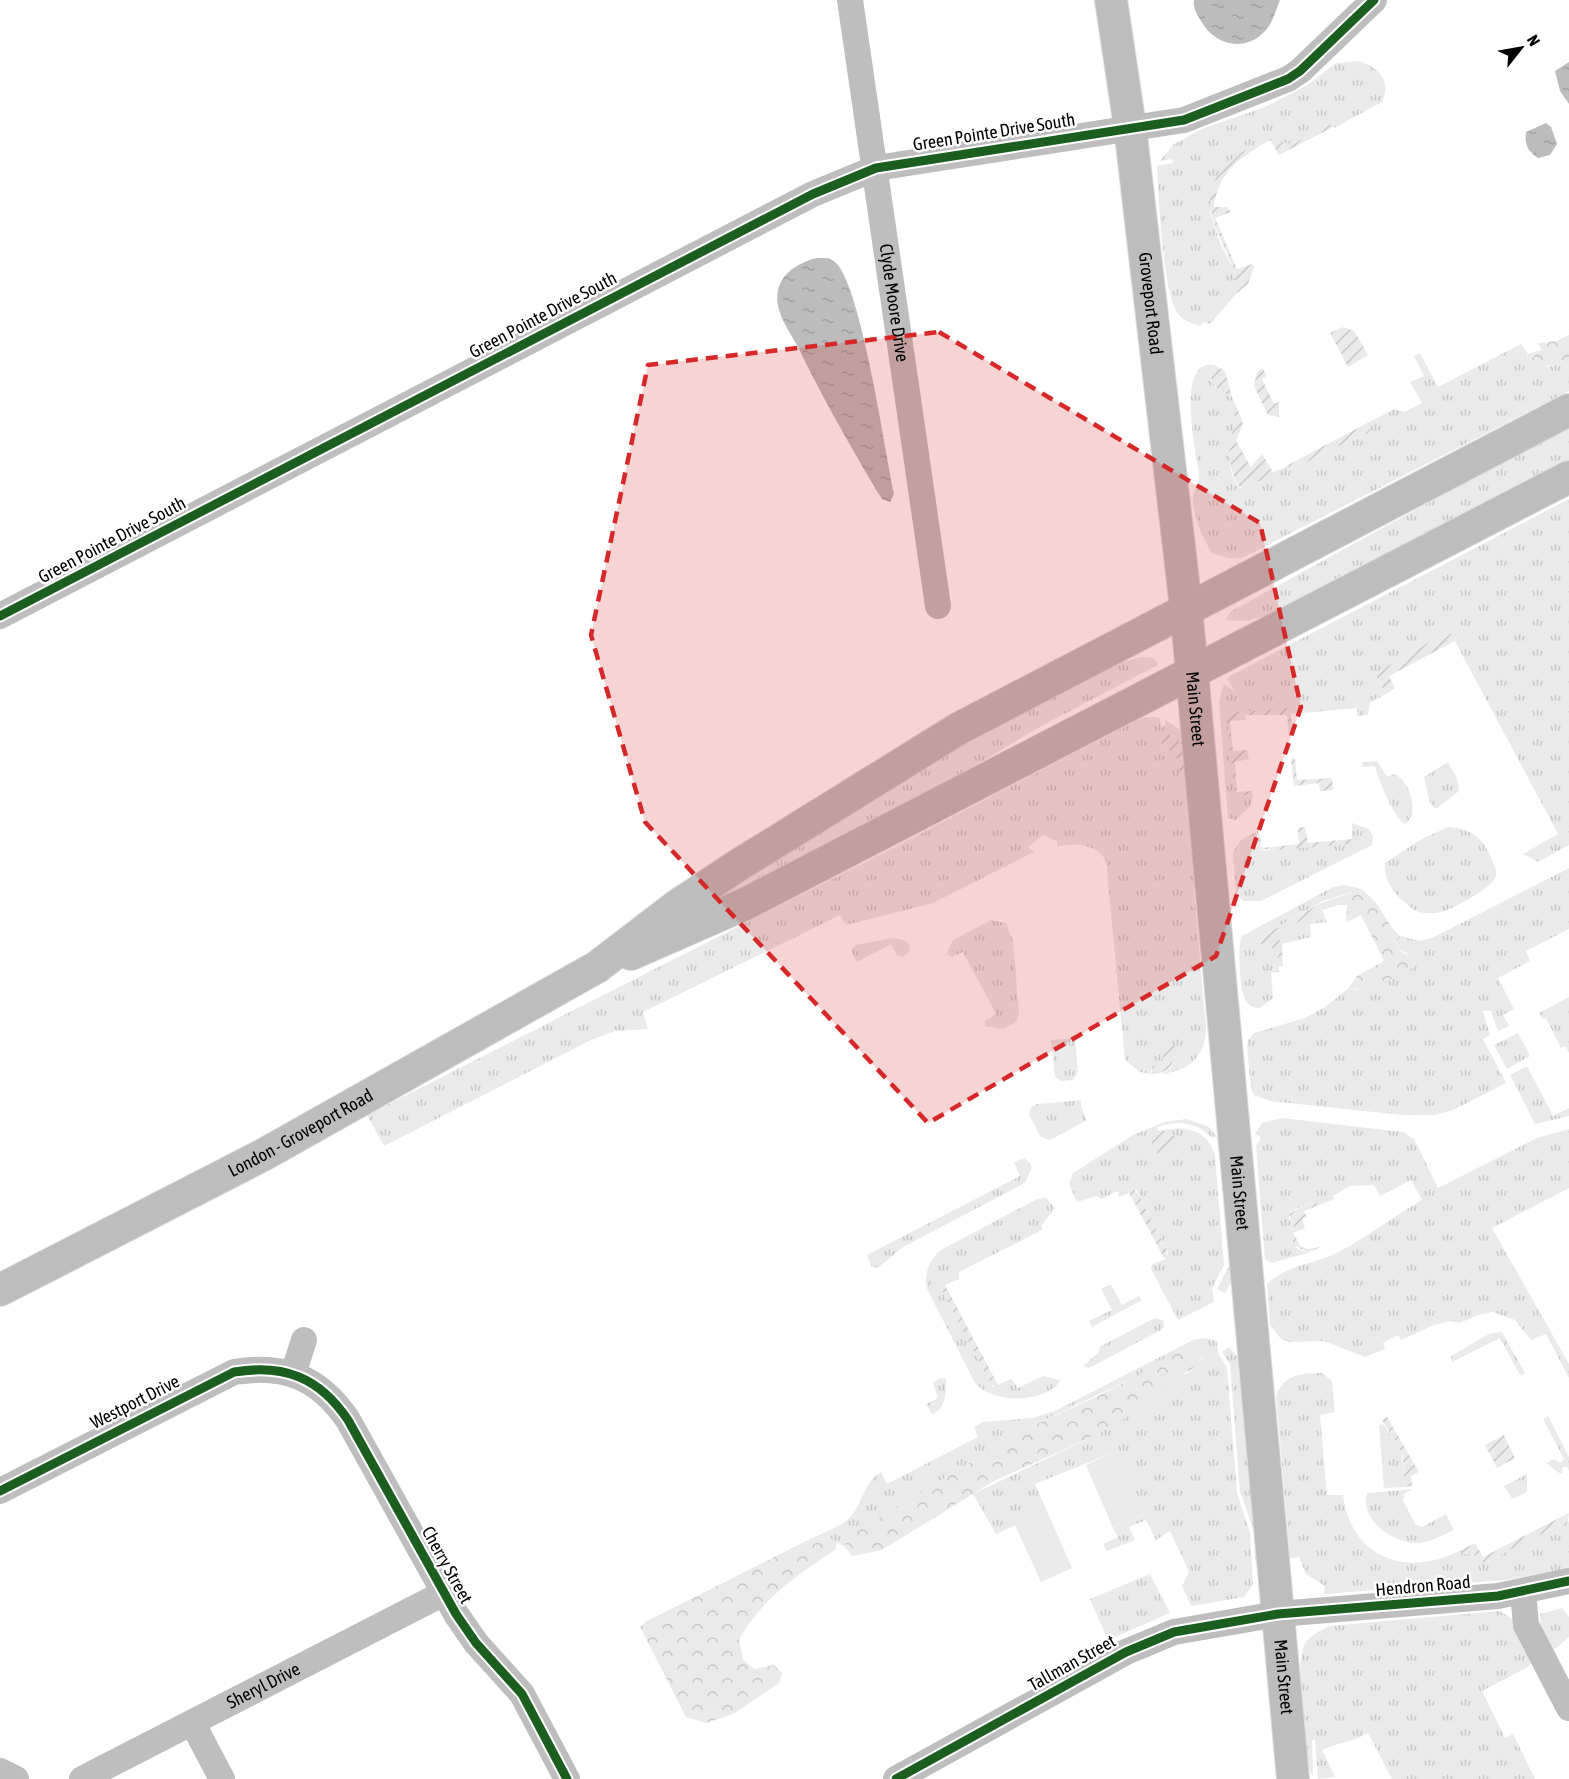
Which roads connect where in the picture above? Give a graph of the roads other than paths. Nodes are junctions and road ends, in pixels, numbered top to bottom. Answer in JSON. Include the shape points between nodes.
{"nodes":[{"id":1,"x":850,"y":0,"type":"edge"},
{"id":2,"x":1111,"y":0,"type":"edge"},
{"id":3,"x":1374,"y":0,"type":"edge"},
{"id":4,"x":1130,"y":127,"type":"junction"},
{"id":5,"x":876,"y":168,"type":"junction"},
{"id":6,"x":1569,"y":410,"type":"edge"},
{"id":7,"x":1569,"y":477,"type":"edge"},
{"id":8,"x":938,"y":606,"type":"dead end"},
{"id":9,"x":1186,"y":607,"type":"junction"},
{"id":10,"x":0,"y":616,"type":"edge"},
{"id":11,"x":1191,"y":672,"type":"junction"},
{"id":12,"x":597,"y":967,"type":"junction"},
{"id":13,"x":0,"y":1290,"type":"edge"},
{"id":14,"x":304,"y":1340,"type":"dead end"},
{"id":15,"x":293,"y":1374,"type":"junction"},
{"id":16,"x":0,"y":1491,"type":"edge"},
{"id":17,"x":1569,"y":1581,"type":"edge"},
{"id":18,"x":1523,"y":1592,"type":"junction"},
{"id":19,"x":444,"y":1593,"type":"junction"},
{"id":20,"x":1278,"y":1614,"type":"junction"},
{"id":21,"x":1569,"y":1708,"type":"edge"},
{"id":22,"x":193,"y":1724,"type":"junction"},
{"id":23,"x":0,"y":1771,"type":"edge"},
{"id":24,"x":16,"y":1779,"type":"edge"},
{"id":25,"x":82,"y":1779,"type":"edge"},
{"id":26,"x":222,"y":1779,"type":"edge"},
{"id":27,"x":567,"y":1779,"type":"edge"},
{"id":28,"x":896,"y":1779,"type":"edge"},
{"id":29,"x":1293,"y":1779,"type":"edge"}],
"edges":[{"from":1,"to":5,"type":"street","name":"Clyde Moore Drive"},
{"from":2,"to":4,"type":"main road","name":"Groveport Road"},
{"from":3,"to":4,"type":"street","name":"Green Pointe Drive South","via":[[1288,79],[1184,120]]},
{"from":4,"to":5,"type":"street","name":"Green Pointe Drive South"},
{"from":4,"to":9,"type":"main road","name":"Groveport Road"},
{"from":5,"to":8,"type":"street","name":"Clyde Moore Drive"},
{"from":5,"to":10,"type":"street","name":"Green Pointe Drive South","via":[[740,231]]},
{"from":6,"to":9,"type":"main road"},
{"from":7,"to":11,"type":"main road"},
{"from":9,"to":11,"type":"main road","name":"Main Street"},
{"from":9,"to":12,"type":"main road","via":[[887,770],[678,905]]},
{"from":11,"to":12,"type":"main road","via":[[745,904]]},
{"from":11,"to":20,"type":"main road","name":"Main Street"},
{"from":12,"to":13,"type":"main road","name":"London - Groveport Road","via":[[263,1155]]},
{"from":14,"to":15,"type":"street"},
{"from":15,"to":16,"type":"street","name":"Westport Drive","via":[[253,1369],[224,1376]]},
{"from":15,"to":19,"type":"street","name":"Cherry Street","via":[[326,1392],[348,1420]]},
{"from":17,"to":18,"type":"street","name":"Hendron Road"},
{"from":18,"to":20,"type":"street","name":"Hendron Road"},
{"from":18,"to":21,"type":"street","via":[[1526,1625]]},
{"from":19,"to":22,"type":"street","name":"Sheryl Drive"},
{"from":19,"to":27,"type":"street","name":"Cherry Street","via":[[476,1642],[522,1694]]},
{"from":20,"to":28,"type":"street","name":"Tallman Street","via":[[1174,1632],[1126,1652]]},
{"from":20,"to":29,"type":"main road","name":"Main Street"},
{"from":22,"to":25,"type":"street","name":"Sheryl Drive"},
{"from":22,"to":26,"type":"street"},
{"from":23,"to":24,"type":"street"}]}
